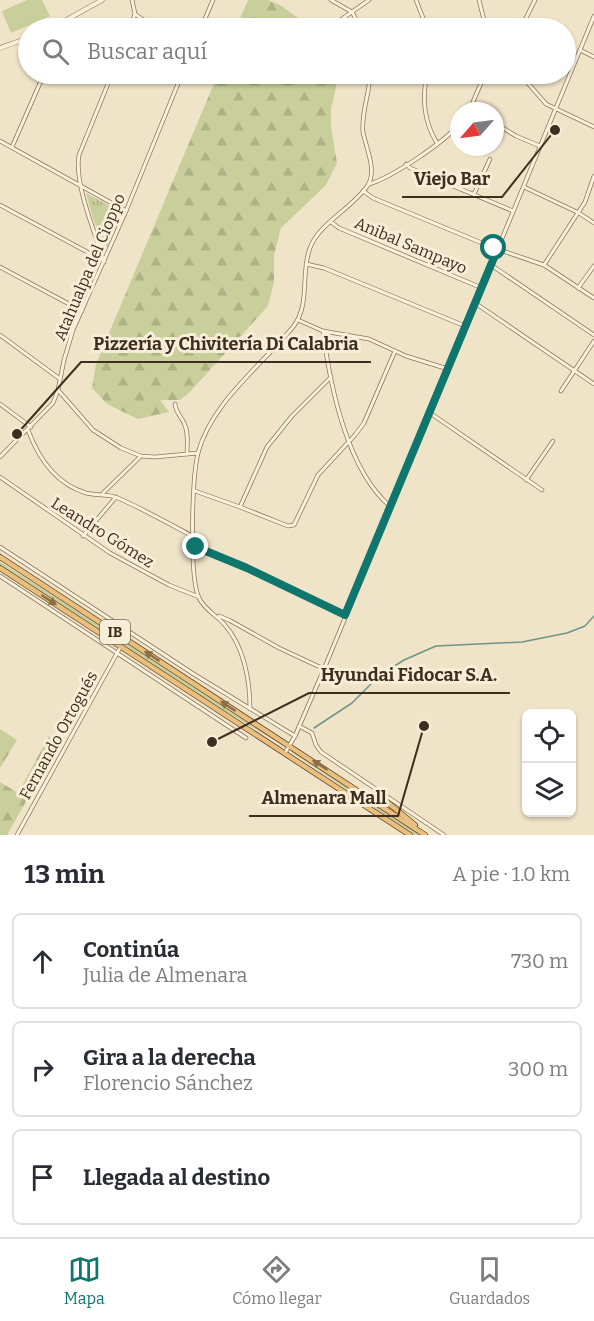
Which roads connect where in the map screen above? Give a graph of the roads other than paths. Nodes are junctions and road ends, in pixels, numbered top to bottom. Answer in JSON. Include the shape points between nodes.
{"nodes":[{"id":1,"x":102,"y":0,"type":"edge"},
{"id":2,"x":132,"y":0,"type":"edge"},
{"id":3,"x":213,"y":0,"type":"edge"},
{"id":4,"x":331,"y":0,"type":"edge"},
{"id":5,"x":369,"y":0,"type":"edge"},
{"id":6,"x":416,"y":0,"type":"edge"},
{"id":7,"x":479,"y":0,"type":"edge"},
{"id":8,"x":536,"y":0,"type":"edge"},
{"id":9,"x":352,"y":12,"type":"junction"},
{"id":10,"x":135,"y":14,"type":"junction"},
{"id":11,"x":594,"y":16,"type":"edge"},
{"id":12,"x":72,"y":18,"type":"edge"},
{"id":13,"x":134,"y":18,"type":"edge"},
{"id":14,"x":141,"y":18,"type":"edge"},
{"id":15,"x":205,"y":18,"type":"edge"},
{"id":16,"x":343,"y":18,"type":"edge"},
{"id":17,"x":355,"y":18,"type":"edge"},
{"id":18,"x":423,"y":18,"type":"edge"},
{"id":19,"x":484,"y":18,"type":"edge"},
{"id":20,"x":526,"y":18,"type":"edge"},
{"id":21,"x":18,"y":42,"type":"edge"},
{"id":22,"x":0,"y":48,"type":"edge"},
{"id":23,"x":580,"y":50,"type":"junction"},
{"id":24,"x":594,"y":57,"type":"edge"},
{"id":25,"x":576,"y":59,"type":"edge"},
{"id":26,"x":40,"y":84,"type":"edge"},
{"id":27,"x":107,"y":84,"type":"edge"},
{"id":28,"x":178,"y":84,"type":"edge"},
{"id":29,"x":369,"y":84,"type":"edge"},
{"id":30,"x":426,"y":84,"type":"edge"},
{"id":31,"x":481,"y":84,"type":"edge"},
{"id":32,"x":529,"y":84,"type":"edge"},
{"id":33,"x":565,"y":84,"type":"edge"},
{"id":34,"x":474,"y":102,"type":"edge"},
{"id":35,"x":555,"y":108,"type":"junction"},
{"id":36,"x":594,"y":127,"type":"edge"},
{"id":37,"x":504,"y":129,"type":"edge"},
{"id":38,"x":450,"y":132,"type":"edge"},
{"id":39,"x":0,"y":141,"type":"edge"},
{"id":40,"x":437,"y":143,"type":"junction"},
{"id":41,"x":540,"y":146,"type":"junction"},
{"id":42,"x":12,"y":147,"type":"junction"},
{"id":43,"x":490,"y":159,"type":"dead end"},
{"id":44,"x":406,"y":164,"type":"junction"},
{"id":45,"x":594,"y":176,"type":"edge"},
{"id":46,"x":369,"y":184,"type":"junction"},
{"id":47,"x":80,"y":186,"type":"junction"},
{"id":48,"x":523,"y":187,"type":"junction"},
{"id":49,"x":363,"y":191,"type":"junction"},
{"id":50,"x":474,"y":194,"type":"junction"},
{"id":51,"x":0,"y":205,"type":"edge"},
{"id":52,"x":126,"y":211,"type":"junction"},
{"id":53,"x":513,"y":211,"type":"junction"},
{"id":54,"x":579,"y":213,"type":"junction"},
{"id":55,"x":331,"y":222,"type":"junction"},
{"id":56,"x":594,"y":223,"type":"edge"},
{"id":57,"x":498,"y":248,"type":"junction"},
{"id":58,"x":104,"y":261,"type":"junction"},
{"id":59,"x":306,"y":264,"type":"junction"},
{"id":60,"x":491,"y":264,"type":"junction"},
{"id":61,"x":544,"y":265,"type":"junction"},
{"id":62,"x":594,"y":266,"type":"edge"},
{"id":63,"x":0,"y":267,"type":"edge"},
{"id":64,"x":482,"y":288,"type":"junction"},
{"id":65,"x":578,"y":288,"type":"junction"},
{"id":66,"x":594,"y":298,"type":"edge"},
{"id":67,"x":475,"y":303,"type":"junction"},
{"id":68,"x":82,"y":311,"type":"junction"},
{"id":69,"x":298,"y":320,"type":"junction"},
{"id":70,"x":465,"y":326,"type":"junction"},
{"id":71,"x":323,"y":331,"type":"junction"},
{"id":72,"x":0,"y":335,"type":"edge"},
{"id":73,"x":594,"y":335,"type":"edge"},
{"id":74,"x":594,"y":341,"type":"edge"},
{"id":75,"x":395,"y":351,"type":"junction"},
{"id":76,"x":448,"y":369,"type":"junction"},
{"id":77,"x":573,"y":370,"type":"junction"},
{"id":78,"x":332,"y":377,"type":"junction"},
{"id":79,"x":60,"y":379,"type":"junction"},
{"id":80,"x":594,"y":384,"type":"edge"},
{"id":81,"x":58,"y":390,"type":"junction"},
{"id":82,"x":561,"y":391,"type":"dead end"},
{"id":83,"x":0,"y":404,"type":"edge"},
{"id":84,"x":175,"y":404,"type":"dead end"},
{"id":85,"x":430,"y":413,"type":"junction"},
{"id":86,"x":29,"y":429,"type":"junction"},
{"id":87,"x":553,"y":441,"type":"dead end"},
{"id":88,"x":348,"y":443,"type":"junction"},
{"id":89,"x":198,"y":453,"type":"junction"},
{"id":90,"x":187,"y":454,"type":"junction"},
{"id":91,"x":141,"y":456,"type":"junction"},
{"id":92,"x":0,"y":457,"type":"edge"},
{"id":93,"x":0,"y":477,"type":"edge"},
{"id":94,"x":526,"y":480,"type":"junction"},
{"id":95,"x":542,"y":490,"type":"dead end"},
{"id":96,"x":195,"y":491,"type":"junction"},
{"id":97,"x":103,"y":493,"type":"junction"},
{"id":98,"x":116,"y":498,"type":"junction"},
{"id":99,"x":240,"y":507,"type":"junction"},
{"id":100,"x":391,"y":507,"type":"junction"},
{"id":101,"x":83,"y":536,"type":"junction"},
{"id":102,"x":193,"y":536,"type":"junction"},
{"id":103,"x":193,"y":546,"type":"junction"},
{"id":104,"x":0,"y":548,"type":"edge"},
{"id":105,"x":0,"y":557,"type":"edge"},
{"id":106,"x":0,"y":568,"type":"edge"},
{"id":107,"x":0,"y":576,"type":"edge"},
{"id":108,"x":199,"y":597,"type":"junction"},
{"id":109,"x":345,"y":615,"type":"junction"},
{"id":110,"x":217,"y":616,"type":"junction"},
{"id":111,"x":121,"y":646,"type":"junction"},
{"id":112,"x":117,"y":654,"type":"junction"},
{"id":113,"x":324,"y":669,"type":"junction"},
{"id":114,"x":250,"y":709,"type":"junction"},
{"id":115,"x":299,"y":726,"type":"junction"},
{"id":116,"x":295,"y":736,"type":"junction"},
{"id":117,"x":246,"y":738,"type":"dead end"},
{"id":118,"x":290,"y":746,"type":"junction"},
{"id":119,"x":285,"y":753,"type":"junction"},
{"id":120,"x":378,"y":792,"type":"junction"},
{"id":121,"x":17,"y":835,"type":"edge"},
{"id":122,"x":410,"y":835,"type":"edge"},
{"id":123,"x":426,"y":835,"type":"edge"},
{"id":124,"x":444,"y":835,"type":"edge"}],
"edges":[{"from":1,"to":12,"type":"street"},
{"from":2,"to":10,"type":"street"},
{"from":3,"to":15,"type":"street"},
{"from":4,"to":9,"type":"street"},
{"from":5,"to":9,"type":"street"},
{"from":6,"to":18,"type":"street"},
{"from":7,"to":19,"type":"street"},
{"from":8,"to":20,"type":"street"},
{"from":9,"to":16,"type":"street"},
{"from":9,"to":17,"type":"street"},
{"from":10,"to":13,"type":"street"},
{"from":10,"to":14,"type":"street"},
{"from":11,"to":23,"type":"street"},
{"from":21,"to":22,"type":"street"},
{"from":23,"to":24,"type":"street"},
{"from":23,"to":25,"type":"street"},
{"from":26,"to":42,"type":"street"},
{"from":27,"to":47,"type":"street","via":[[79,154]]},
{"from":28,"to":52,"type":"street","name":"Atahualpa del Cioppo"},
{"from":29,"to":46,"type":"street","via":[[363,123],[371,168]]},
{"from":30,"to":40,"type":"street","via":[[424,104]]},
{"from":31,"to":34,"type":"street"},
{"from":32,"to":35,"type":"street","via":[[546,104]]},
{"from":33,"to":35,"type":"street"},
{"from":35,"to":36,"type":"street"},
{"from":35,"to":41,"type":"street"},
{"from":37,"to":41,"type":"street"},
{"from":38,"to":40,"type":"street"},
{"from":39,"to":42,"type":"street"},
{"from":40,"to":44,"type":"street"},
{"from":41,"to":48,"type":"street"},
{"from":42,"to":47,"type":"street"},
{"from":43,"to":50,"type":"street"},
{"from":44,"to":46,"type":"street"},
{"from":44,"to":50,"type":"street"},
{"from":45,"to":54,"type":"street"},
{"from":46,"to":49,"type":"street"},
{"from":47,"to":52,"type":"street"},
{"from":47,"to":58,"type":"street"},
{"from":48,"to":53,"type":"street"},
{"from":48,"to":54,"type":"street"},
{"from":49,"to":55,"type":"street"},
{"from":49,"to":57,"type":"street"},
{"from":50,"to":53,"type":"street"},
{"from":51,"to":58,"type":"street"},
{"from":52,"to":58,"type":"street","name":"Atahualpa del Cioppo"},
{"from":53,"to":57,"type":"street"},
{"from":54,"to":56,"type":"street"},
{"from":54,"to":61,"type":"street"},
{"from":55,"to":59,"type":"street","via":[[313,241]]},
{"from":55,"to":64,"type":"street","name":"Anibal Sampayo"},
{"from":57,"to":60,"type":"street"},
{"from":57,"to":61,"type":"street"},
{"from":58,"to":68,"type":"street","name":"Atahualpa del Cioppo"},
{"from":59,"to":69,"type":"street","via":[[304,301]]},
{"from":59,"to":70,"type":"street"},
{"from":60,"to":64,"type":"street"},
{"from":60,"to":73,"type":"street"},
{"from":61,"to":65,"type":"street"},
{"from":62,"to":65,"type":"street"},
{"from":63,"to":68,"type":"street"},
{"from":64,"to":67,"type":"street"},
{"from":65,"to":66,"type":"street"},
{"from":67,"to":70,"type":"street"},
{"from":67,"to":77,"type":"street"},
{"from":68,"to":79,"type":"street","name":"Atahualpa del Cioppo"},
{"from":69,"to":71,"type":"street"},
{"from":69,"to":89,"type":"street","via":[[224,405]]},
{"from":70,"to":76,"type":"street"},
{"from":71,"to":75,"type":"street","via":[[369,339]]},
{"from":71,"to":78,"type":"street"},
{"from":72,"to":79,"type":"street"},
{"from":74,"to":77,"type":"street"},
{"from":75,"to":76,"type":"street"},
{"from":75,"to":88,"type":"street","via":[[368,416]]},
{"from":76,"to":85,"type":"street"},
{"from":77,"to":80,"type":"street"},
{"from":77,"to":82,"type":"street"},
{"from":78,"to":88,"type":"street"},
{"from":78,"to":99,"type":"street","via":[[276,434],[261,456]]},
{"from":79,"to":81,"type":"street","name":"Atahualpa del Cioppo"},
{"from":81,"to":86,"type":"street","name":"Atahualpa del Cioppo","via":[[53,403]]},
{"from":81,"to":91,"type":"street","via":[[98,434]]},
{"from":83,"to":86,"type":"street"},
{"from":84,"to":90,"type":"street","via":[[188,431]]},
{"from":85,"to":94,"type":"street"},
{"from":85,"to":100,"type":"street"},
{"from":86,"to":92,"type":"street","name":"Atahualpa del Cioppo"},
{"from":86,"to":97,"type":"street","via":[[38,453],[54,474],[80,490]]},
{"from":87,"to":94,"type":"street"},
{"from":88,"to":99,"type":"street","via":[[318,475],[297,522],[291,527]]},
{"from":88,"to":100,"type":"street","via":[[370,485]]},
{"from":89,"to":90,"type":"street"},
{"from":89,"to":96,"type":"street"},
{"from":90,"to":91,"type":"street"},
{"from":91,"to":97,"type":"street"},
{"from":93,"to":101,"type":"street","name":"Leandro Gómez"},
{"from":94,"to":95,"type":"street"},
{"from":96,"to":99,"type":"street"},
{"from":96,"to":102,"type":"street"},
{"from":97,"to":98,"type":"street"},
{"from":98,"to":101,"type":"street"},
{"from":98,"to":102,"type":"street"},
{"from":100,"to":109,"type":"street"},
{"from":101,"to":108,"type":"street","name":"Leandro Gómez","via":[[138,570]]},
{"from":102,"to":103,"type":"street"},
{"from":103,"to":108,"type":"street"},
{"from":103,"to":109,"type":"street"},
{"from":104,"to":114,"type":"street"},
{"from":118,"to":105,"type":"highway","number":"IB","one_way":true},
{"from":106,"to":111,"type":"highway","number":"IB","one_way":true},
{"from":107,"to":112,"type":"street"},
{"from":108,"to":110,"type":"street"},
{"from":109,"to":113,"type":"street"},
{"from":110,"to":113,"type":"street"},
{"from":110,"to":114,"type":"street","via":[[240,648]]},
{"from":111,"to":112,"type":"street","name":"Fernando Ortogués"},
{"from":111,"to":119,"type":"highway","number":"IB"},
{"from":112,"to":117,"type":"street"},
{"from":112,"to":121,"type":"street","name":"Fernando Ortogués"},
{"from":113,"to":115,"type":"street"},
{"from":114,"to":116,"type":"street"},
{"from":115,"to":116,"type":"street"},
{"from":115,"to":120,"type":"street","via":[[312,733],[321,752]]},
{"from":116,"to":118,"type":"street"},
{"from":118,"to":119,"type":"street"},
{"from":123,"to":118,"type":"highway","number":"IB","one_way":true},
{"from":119,"to":122,"type":"highway","number":"IB"},
{"from":120,"to":123,"type":"highway"},
{"from":120,"to":124,"type":"street"}]}
